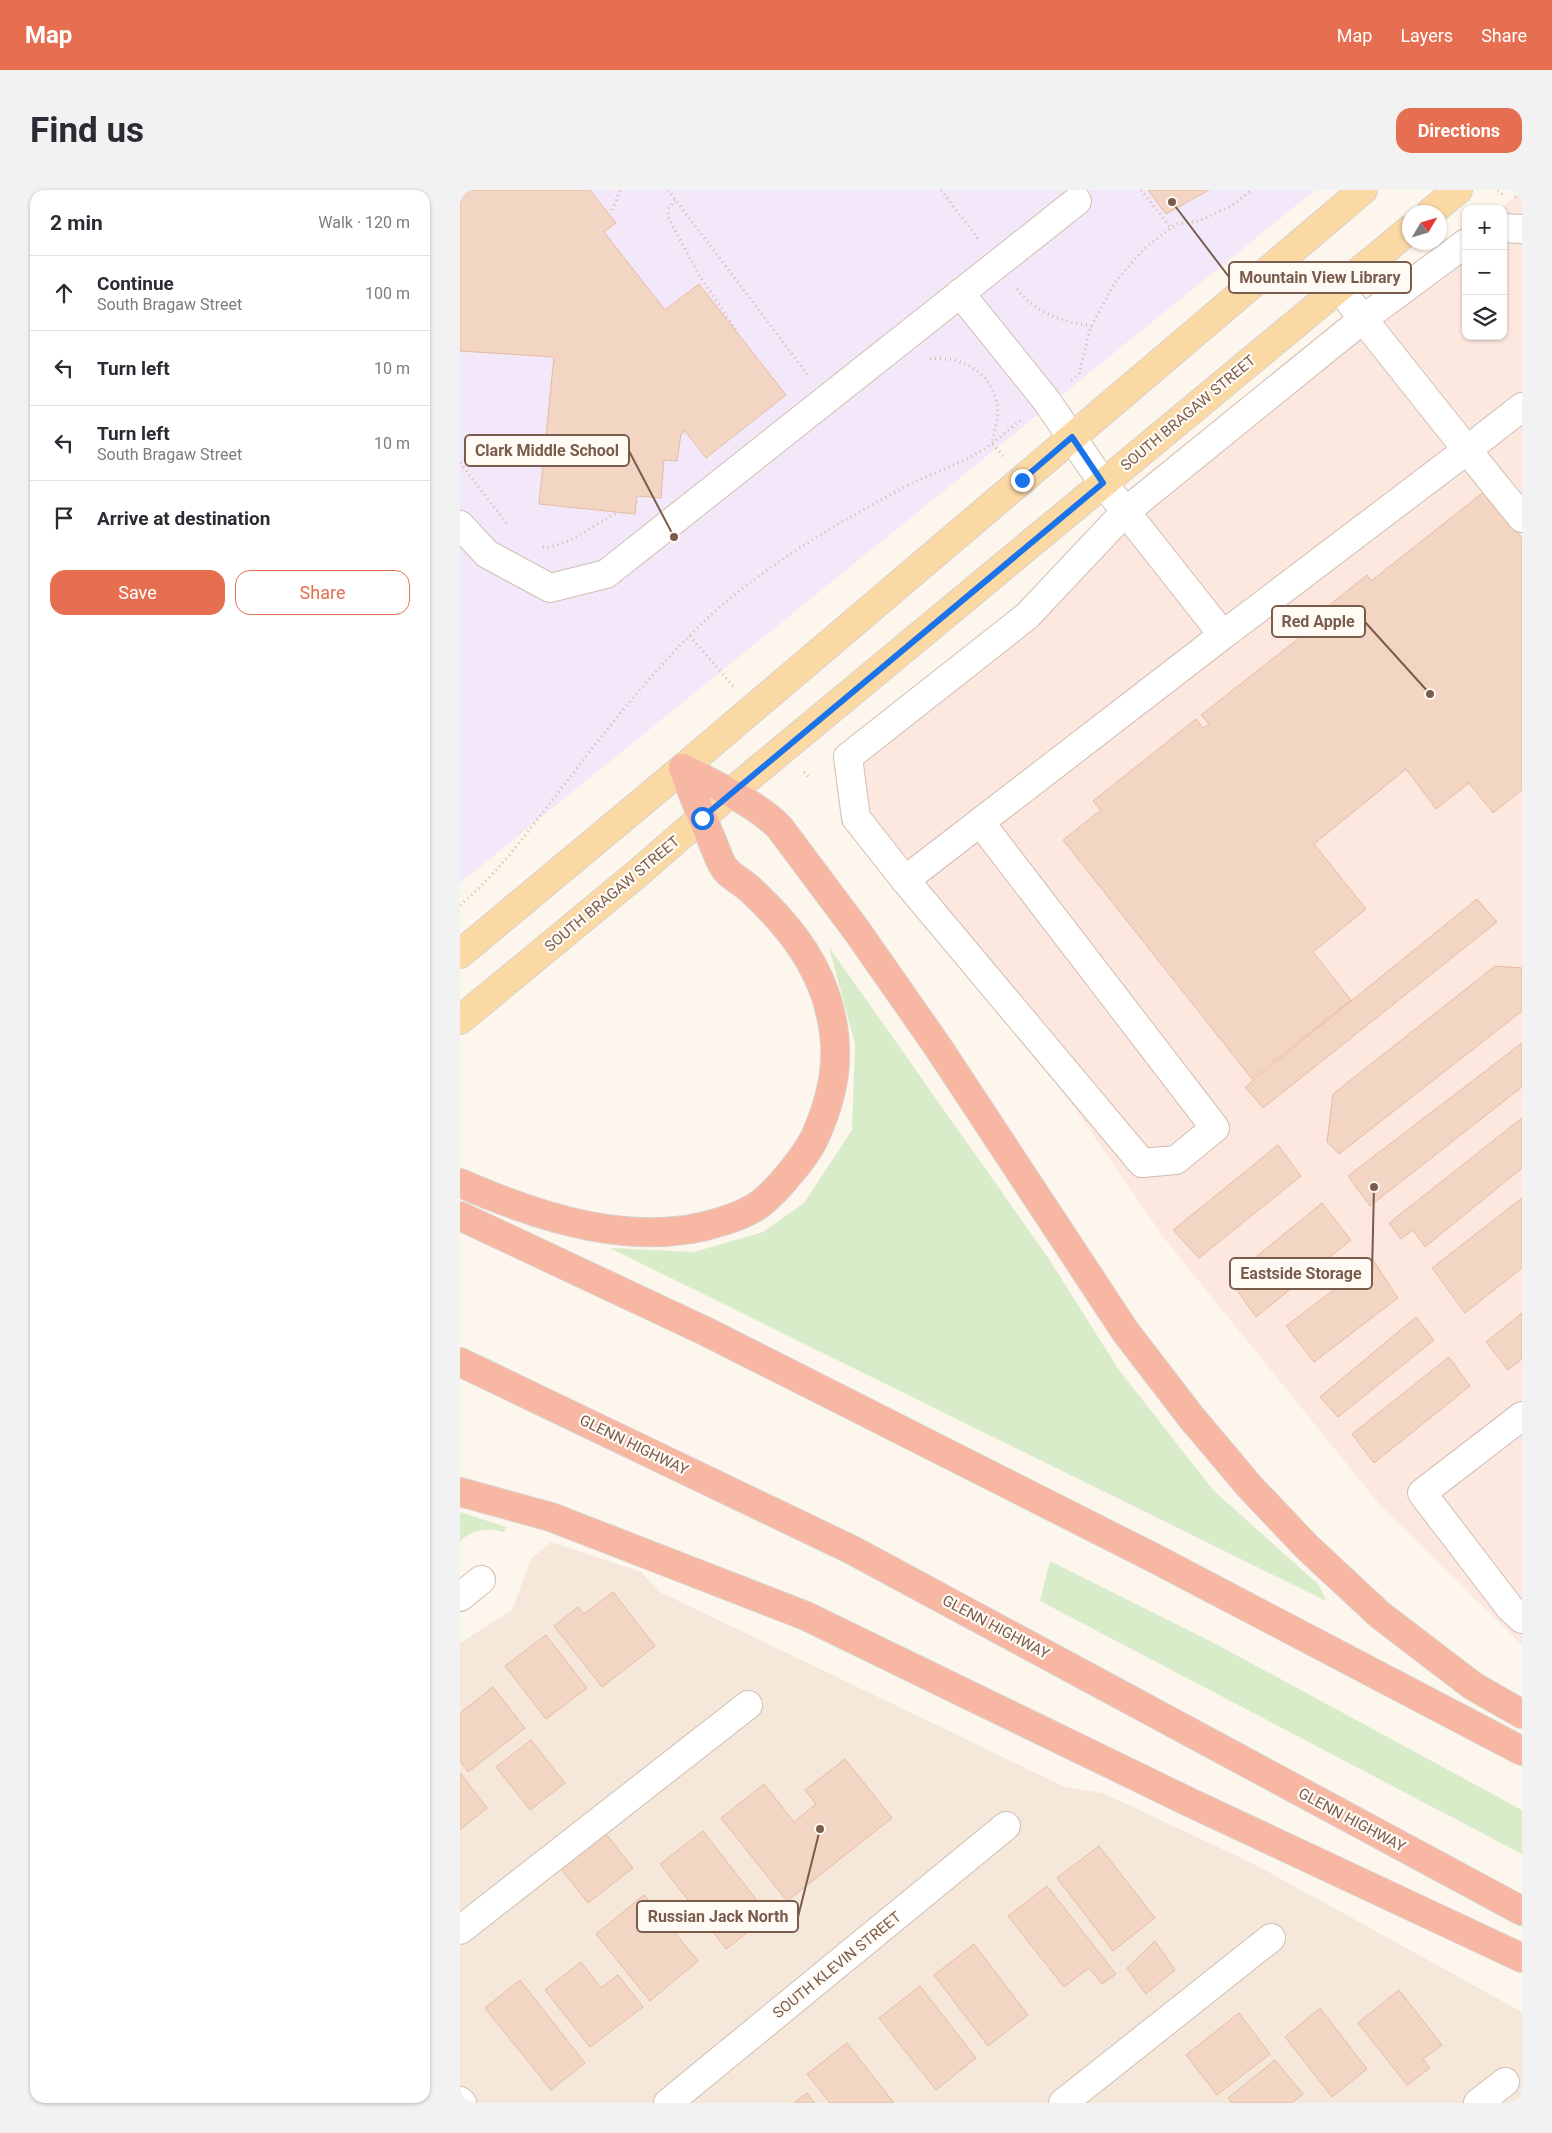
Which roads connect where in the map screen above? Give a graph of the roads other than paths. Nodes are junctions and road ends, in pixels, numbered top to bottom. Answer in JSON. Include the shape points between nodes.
{"nodes":[{"id":1,"x":1363,"y":190,"type":"edge"},
{"id":2,"x":1458,"y":190,"type":"edge"},
{"id":3,"x":1077,"y":201,"type":"dead end"},
{"id":4,"x":1440,"y":205,"type":"edge"},
{"id":5,"x":1507,"y":228,"type":"edge"},
{"id":6,"x":1522,"y":229,"type":"edge"},
{"id":7,"x":1402,"y":237,"type":"edge"},
{"id":8,"x":1462,"y":246,"type":"edge"},
{"id":9,"x":1339,"y":288,"type":"junction"},
{"id":10,"x":960,"y":293,"type":"junction"},
{"id":11,"x":1363,"y":319,"type":"junction"},
{"id":12,"x":1522,"y":407,"type":"edge"},
{"id":13,"x":1072,"y":437,"type":"junction"},
{"id":14,"x":1467,"y":450,"type":"junction"},
{"id":15,"x":1103,"y":483,"type":"junction"},
{"id":16,"x":1125,"y":512,"type":"junction"},
{"id":17,"x":1522,"y":518,"type":"edge"},
{"id":18,"x":460,"y":525,"type":"edge"},
{"id":19,"x":1223,"y":635,"type":"junction"},
{"id":20,"x":683,"y":768,"type":"junction"},
{"id":21,"x":730,"y":793,"type":"junction"},
{"id":22,"x":702,"y":818,"type":"junction"},
{"id":23,"x":980,"y":822,"type":"junction"},
{"id":24,"x":905,"y":880,"type":"junction"},
{"id":25,"x":460,"y":954,"type":"edge"},
{"id":26,"x":460,"y":1020,"type":"edge"},
{"id":27,"x":460,"y":1183,"type":"edge"},
{"id":28,"x":460,"y":1216,"type":"edge"},
{"id":29,"x":460,"y":1362,"type":"edge"},
{"id":30,"x":1522,"y":1416,"type":"edge"},
{"id":31,"x":460,"y":1492,"type":"edge"},
{"id":32,"x":481,"y":1580,"type":"dead end"},
{"id":33,"x":460,"y":1597,"type":"edge"},
{"id":34,"x":1522,"y":1620,"type":"edge"},
{"id":35,"x":748,"y":1706,"type":"dead end"},
{"id":36,"x":1522,"y":1714,"type":"edge"},
{"id":37,"x":1522,"y":1751,"type":"edge"},
{"id":38,"x":1006,"y":1826,"type":"dead end"},
{"id":39,"x":1522,"y":1911,"type":"edge"},
{"id":40,"x":460,"y":1930,"type":"edge"},
{"id":41,"x":1271,"y":1938,"type":"dead end"},
{"id":42,"x":1522,"y":1958,"type":"edge"},
{"id":43,"x":1505,"y":2082,"type":"dead end"},
{"id":44,"x":668,"y":2103,"type":"edge"},
{"id":45,"x":1064,"y":2103,"type":"edge"},
{"id":46,"x":1478,"y":2103,"type":"edge"}],
"edges":[{"from":1,"to":13,"type":"main road"},
{"from":2,"to":4,"type":"main road"},
{"from":3,"to":10,"type":"street"},
{"from":5,"to":6,"type":"street"},
{"from":7,"to":9,"type":"main road","name":"SOUTH BRAGAW STREET"},
{"from":8,"to":11,"type":"street"},
{"from":9,"to":11,"type":"street"},
{"from":9,"to":15,"type":"main road","name":"SOUTH BRAGAW STREET"},
{"from":10,"to":13,"type":"street"},
{"from":10,"to":18,"type":"street","via":[[606,574],[550,588],[487,554]]},
{"from":11,"to":14,"type":"street"},
{"from":11,"to":16,"type":"street"},
{"from":12,"to":14,"type":"street"},
{"from":13,"to":15,"type":"street"},
{"from":13,"to":20,"type":"main road"},
{"from":14,"to":17,"type":"street"},
{"from":14,"to":19,"type":"street"},
{"from":15,"to":16,"type":"street"},
{"from":15,"to":21,"type":"main road","name":"SOUTH BRAGAW STREET"},
{"from":16,"to":19,"type":"street"},
{"from":16,"to":24,"type":"street","via":[[1027,616],[848,757],[856,818]]},
{"from":19,"to":23,"type":"street"},
{"from":20,"to":21,"type":"highway"},
{"from":20,"to":22,"type":"highway"},
{"from":20,"to":25,"type":"main road"},
{"from":21,"to":22,"type":"main road","name":"SOUTH BRAGAW STREET"},
{"from":21,"to":36,"type":"highway","via":[[772,819],[857,930],[1125,1330],[1250,1488],[1380,1615],[1473,1686]]},
{"from":22,"to":26,"type":"main road","name":"SOUTH BRAGAW STREET"},
{"from":22,"to":27,"type":"highway","via":[[725,870],[750,889],[794,935],[824,992],[837,1052],[833,1083],[812,1144],[783,1182],[759,1204],[739,1216],[706,1226],[672,1231],[589,1226],[544,1215]]},
{"from":23,"to":24,"type":"street"},
{"from":23,"to":24,"type":"street","via":[[1215,1128],[1176,1160],[1142,1164]]},
{"from":28,"to":37,"type":"highway","via":[[707,1332],[1110,1536]]},
{"from":29,"to":39,"type":"highway","name":"GLENN HIGHWAY","via":[[852,1550]]},
{"from":30,"to":34,"type":"street","via":[[1422,1493]]},
{"from":31,"to":42,"type":"highway","via":[[551,1517],[806,1616],[1189,1802]]},
{"from":32,"to":33,"type":"street"},
{"from":35,"to":40,"type":"street"},
{"from":38,"to":44,"type":"street","name":"SOUTH KLEVIN STREET"},
{"from":41,"to":45,"type":"street"},
{"from":43,"to":46,"type":"street"}]}
